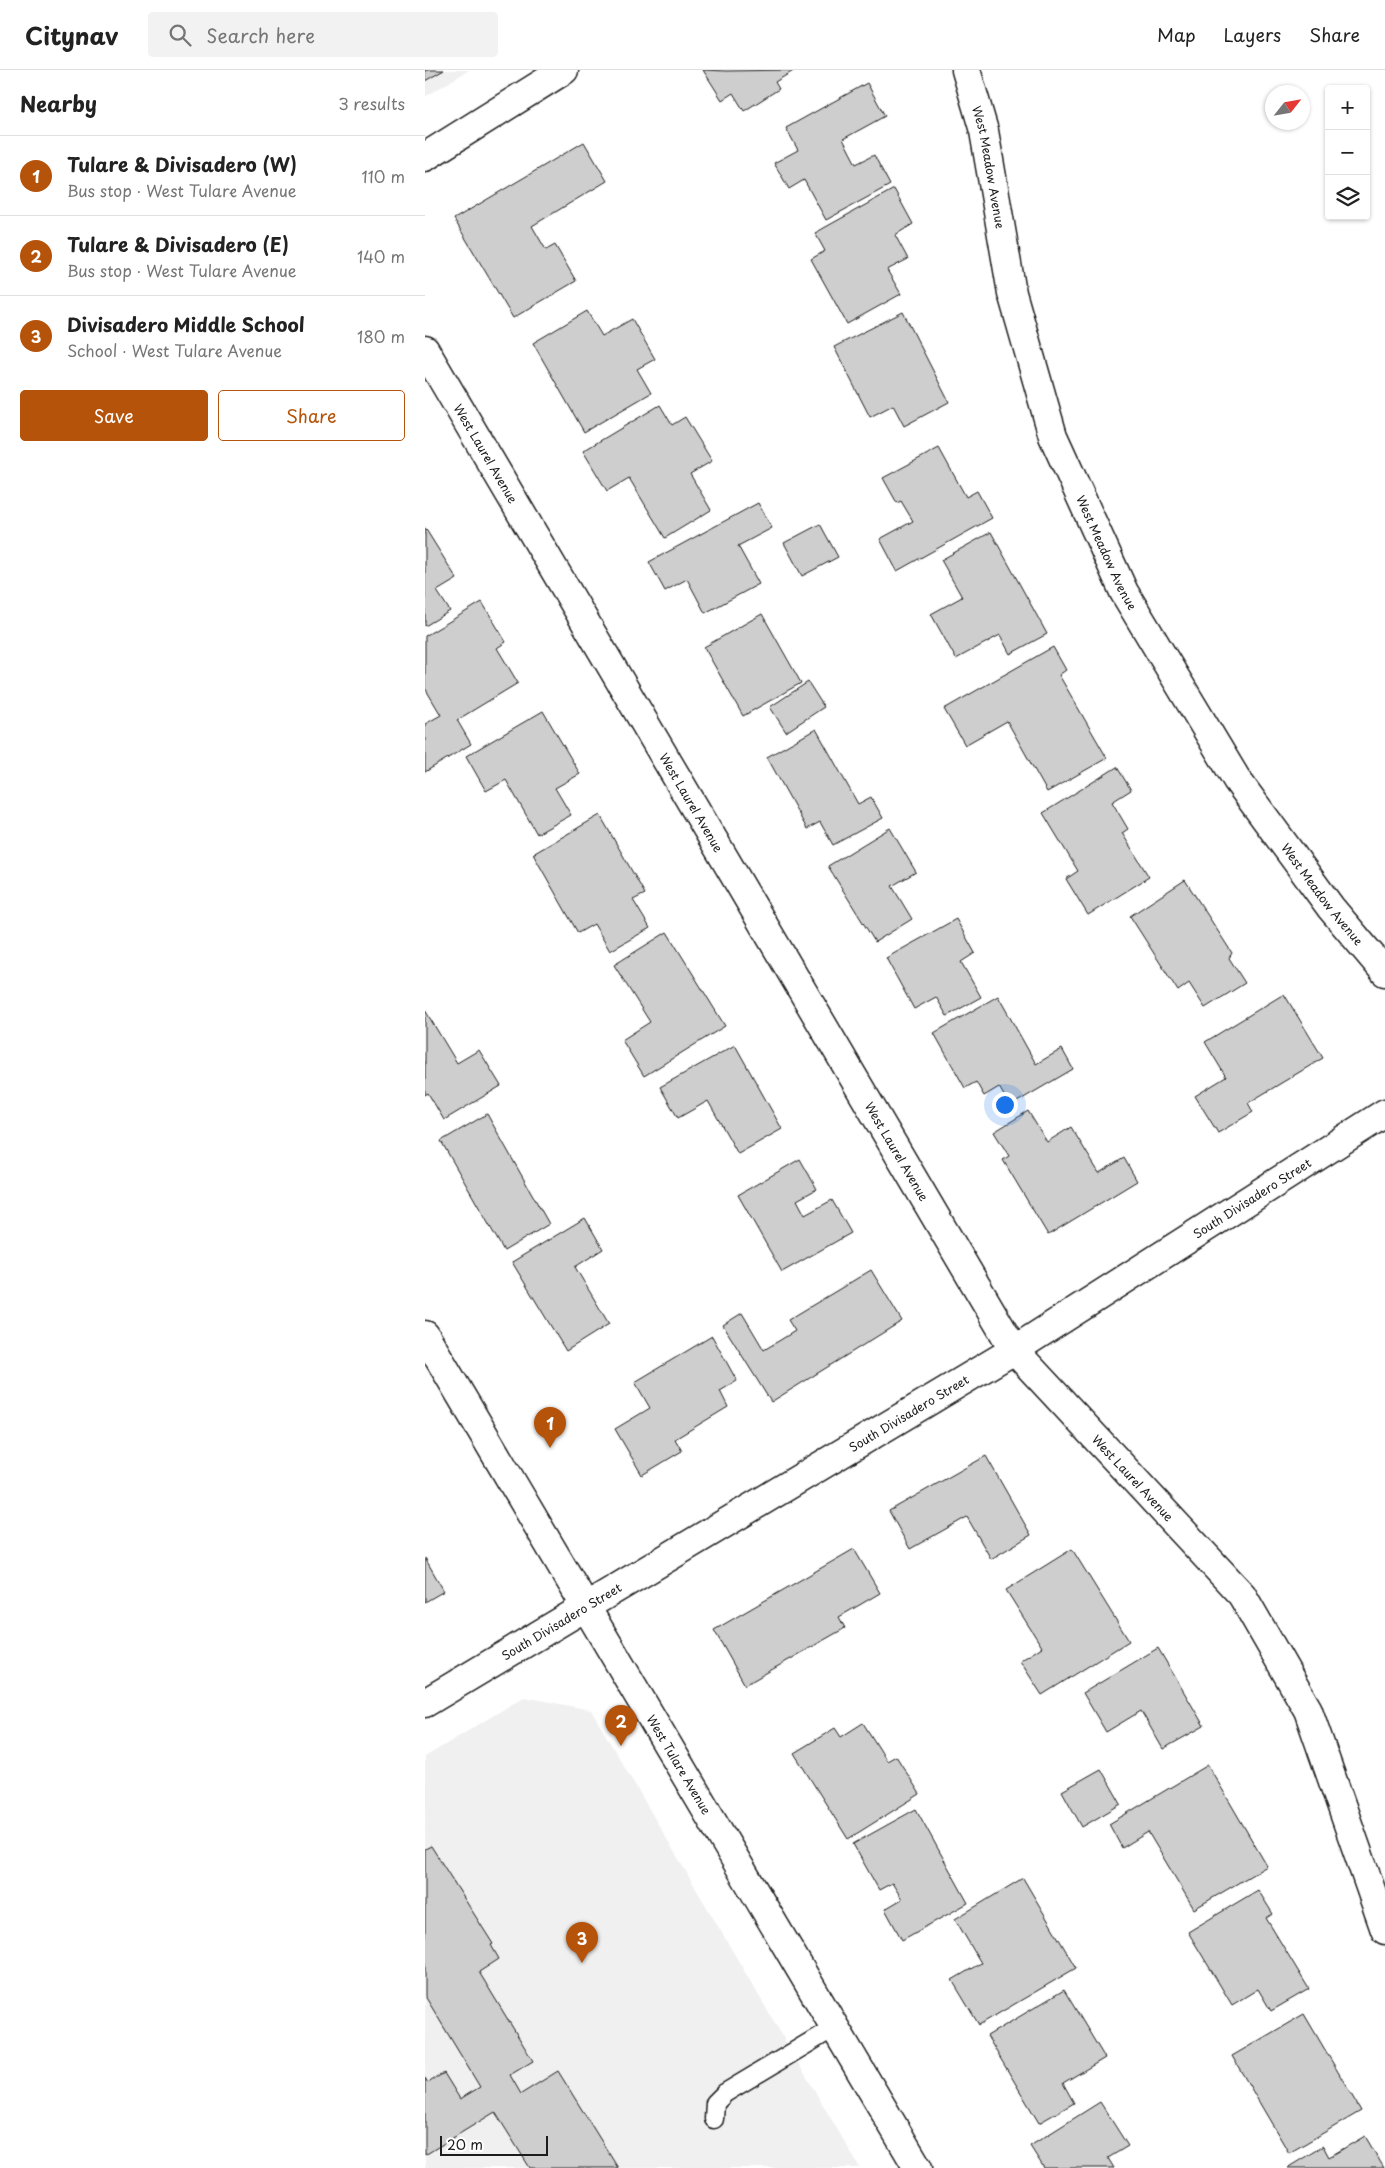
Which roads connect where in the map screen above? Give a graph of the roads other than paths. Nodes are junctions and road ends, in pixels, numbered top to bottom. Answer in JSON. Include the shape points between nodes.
{"nodes":[{"id":1,"x":565,"y":70,"type":"edge"},
{"id":2,"x":966,"y":70,"type":"edge"},
{"id":3,"x":425,"y":157,"type":"edge"},
{"id":4,"x":425,"y":350,"type":"edge"},
{"id":5,"x":1385,"y":972,"type":"edge"},
{"id":6,"x":1385,"y":1113,"type":"edge"},
{"id":7,"x":425,"y":1335,"type":"edge"},
{"id":8,"x":1014,"y":1350,"type":"junction"},
{"id":9,"x":587,"y":1605,"type":"junction"},
{"id":10,"x":425,"y":1703,"type":"edge"},
{"id":11,"x":1385,"y":1930,"type":"edge"},
{"id":12,"x":835,"y":2027,"type":"junction"},
{"id":13,"x":714,"y":2119,"type":"dead end"},
{"id":14,"x":919,"y":2168,"type":"edge"}],
"edges":[{"from":1,"to":3,"type":"street"},
{"from":2,"to":5,"type":"street","name":"West Meadow Avenue","via":[[984,131],[1012,293],[1053,436],[1124,592],[1237,780],[1331,908]]},
{"from":4,"to":8,"type":"street","name":"West Laurel Avenue"},
{"from":6,"to":8,"type":"street","name":"South Divisadero Street"},
{"from":7,"to":9,"type":"street","name":"West Tulare Avenue"},
{"from":8,"to":9,"type":"street","name":"South Divisadero Street"},
{"from":8,"to":11,"type":"street","name":"West Laurel Avenue","via":[[1242,1595],[1308,1710]]},
{"from":9,"to":10,"type":"street","name":"South Divisadero Street"},
{"from":9,"to":12,"type":"street","name":"West Tulare Avenue"},
{"from":12,"to":13,"type":"lane","via":[[725,2093],[715,2103]]},
{"from":12,"to":14,"type":"street","name":"West Tulare Avenue"}]}
